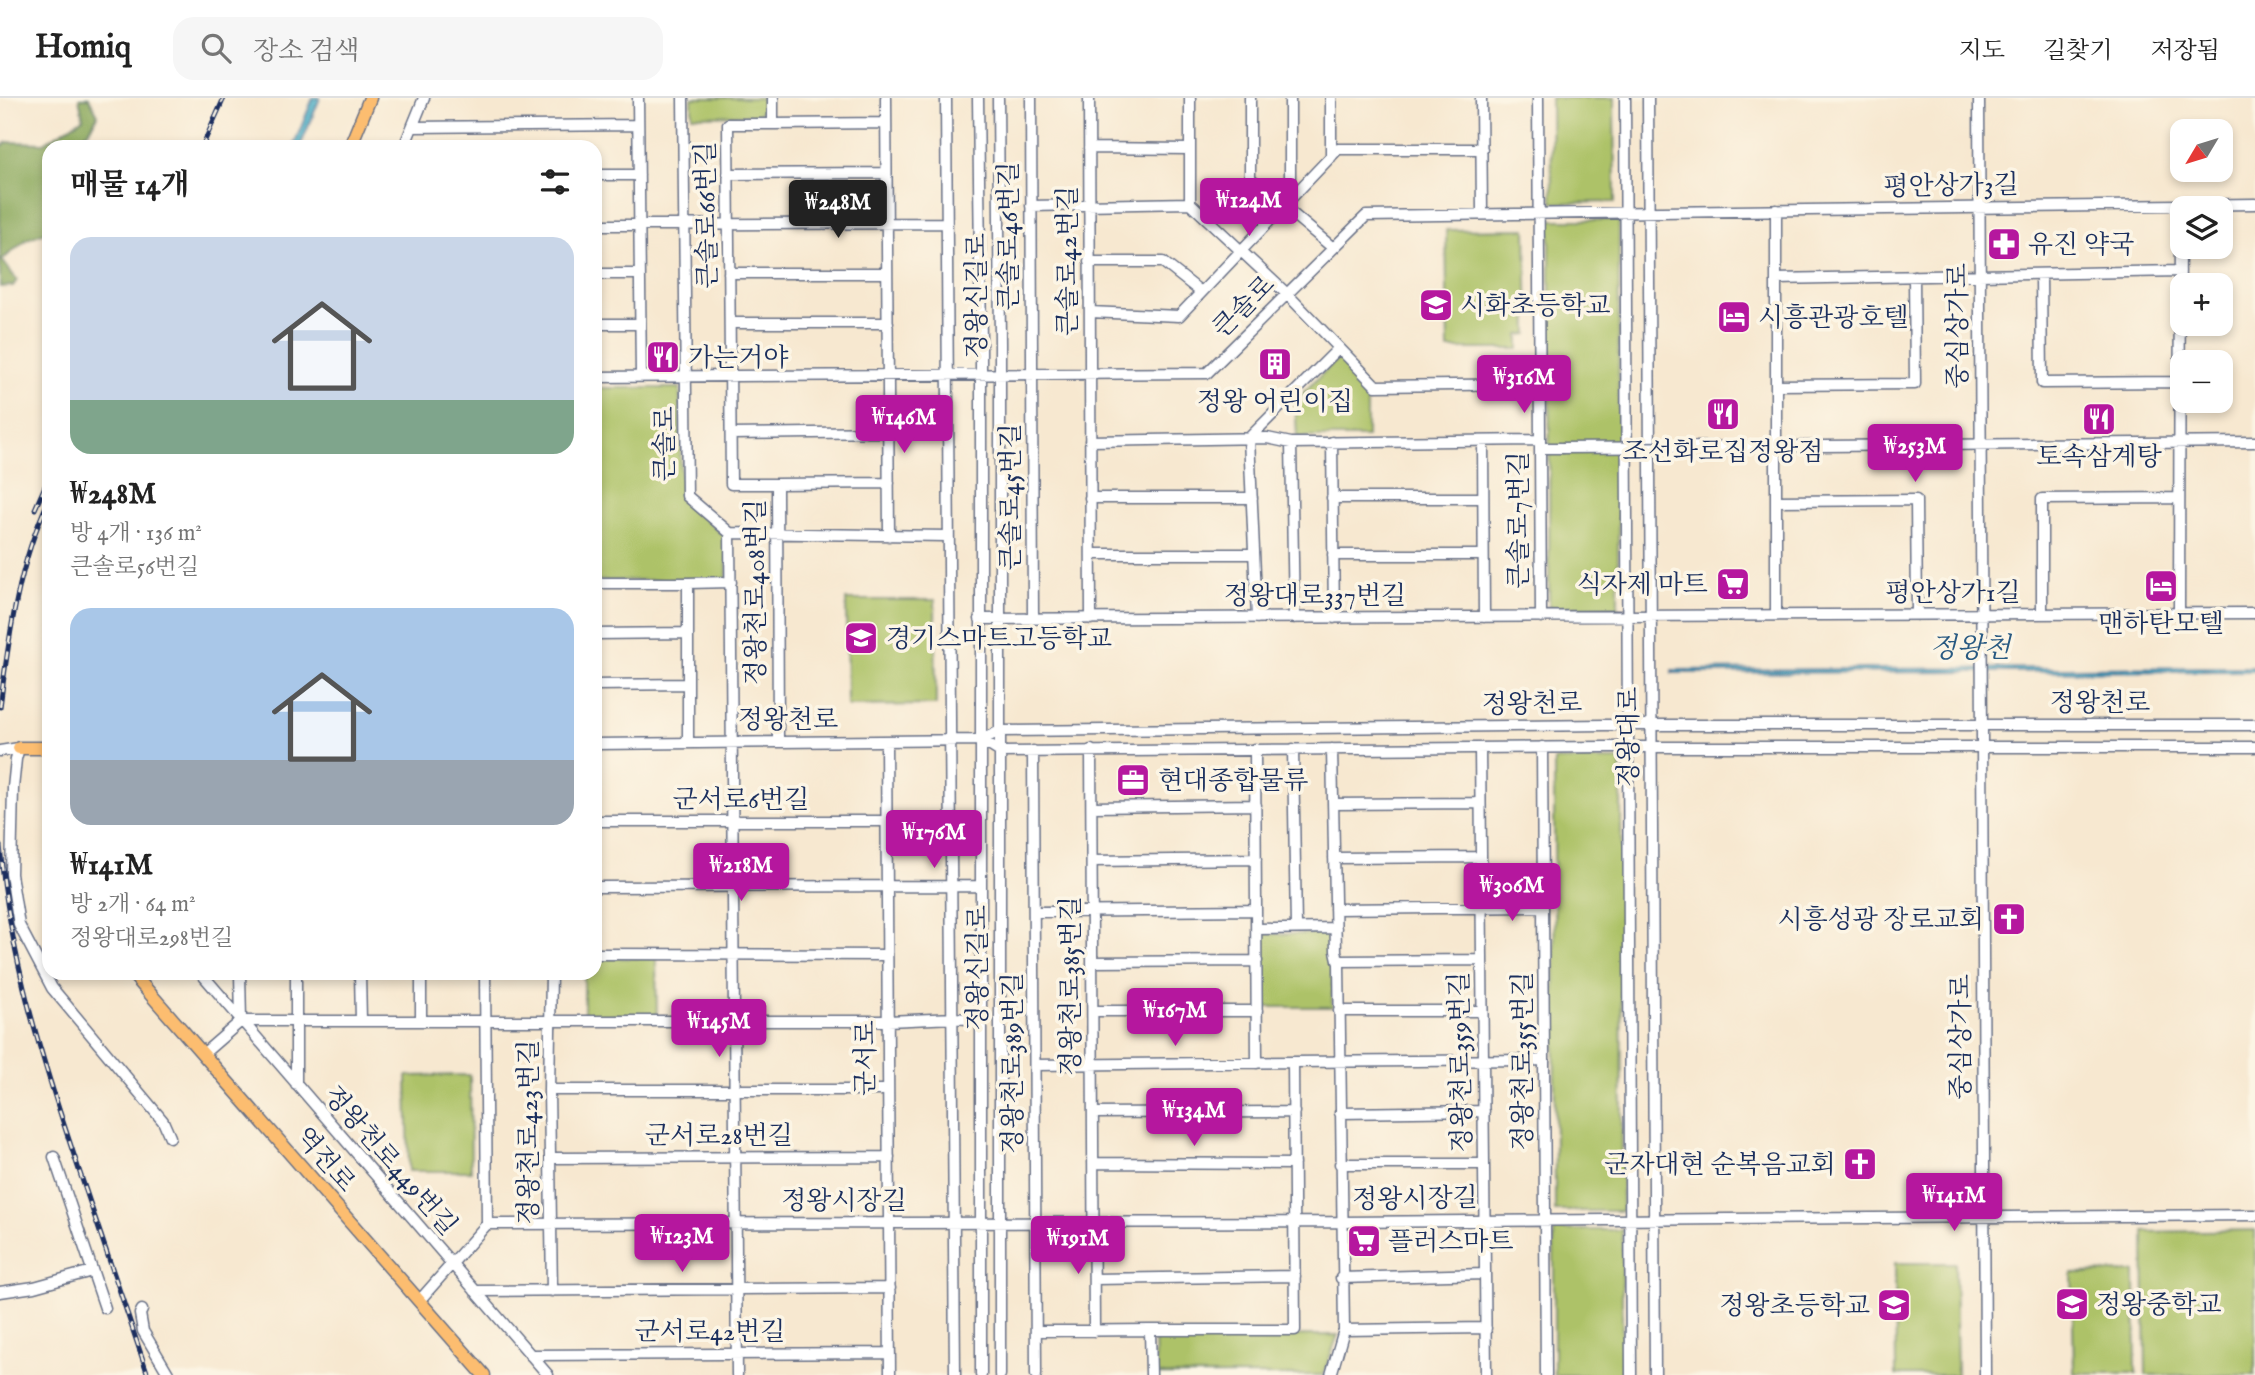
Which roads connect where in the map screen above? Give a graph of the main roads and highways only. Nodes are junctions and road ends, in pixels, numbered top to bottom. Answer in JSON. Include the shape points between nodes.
{"nodes":[{"id":1,"x":370,"y":98,"type":"edge"},
{"id":2,"x":353,"y":140,"type":"edge"},
{"id":3,"x":19,"y":748,"type":"road end"},
{"id":4,"x":42,"y":748,"type":"edge"},
{"id":5,"x":139,"y":980,"type":"edge"},
{"id":6,"x":148,"y":980,"type":"edge"},
{"id":7,"x":206,"y":1051,"type":"junction"},
{"id":8,"x":422,"y":1299,"type":"junction"},
{"id":9,"x":484,"y":1375,"type":"edge"},
{"id":10,"x":494,"y":1375,"type":"edge"}],
"edges":[{"from":1,"to":2,"type":"main road"},
{"from":3,"to":4,"type":"main road"},
{"from":5,"to":7,"type":"main road","name":"역전로"},
{"from":6,"to":7,"type":"main road","name":"역전로"},
{"from":7,"to":8,"type":"main road","name":"역전로"},
{"from":8,"to":9,"type":"main road","name":"역전로"},
{"from":8,"to":10,"type":"main road","name":"역전로"}]}
